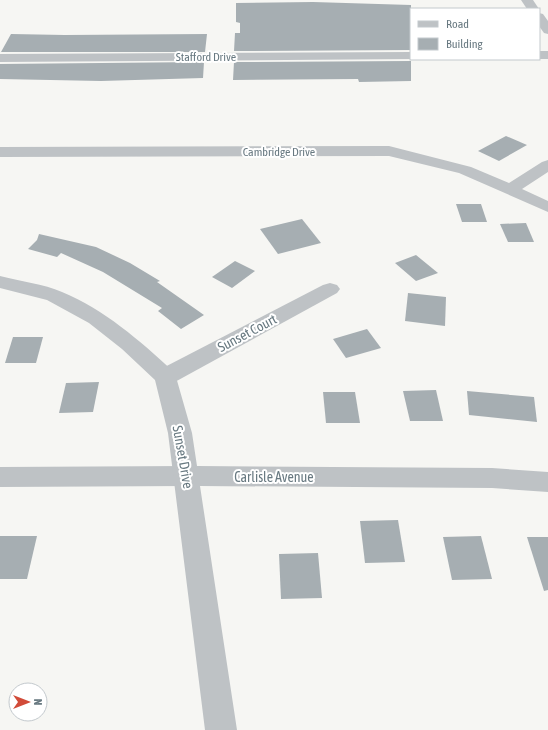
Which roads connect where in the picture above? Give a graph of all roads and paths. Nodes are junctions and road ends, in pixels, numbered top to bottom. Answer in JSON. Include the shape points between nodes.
{"nodes":[{"id":1,"x":540,"y":18,"type":"edge"},
{"id":2,"x":548,"y":30,"type":"edge"},
{"id":3,"x":410,"y":56,"type":"edge"},
{"id":4,"x":0,"y":58,"type":"edge"},
{"id":5,"x":0,"y":152,"type":"edge"},
{"id":6,"x":548,"y":165,"type":"edge"},
{"id":7,"x":511,"y":189,"type":"junction"},
{"id":8,"x":548,"y":207,"type":"edge"},
{"id":9,"x":0,"y":282,"type":"edge"},
{"id":10,"x":330,"y":289,"type":"dead end"},
{"id":11,"x":164,"y":377,"type":"junction"},
{"id":12,"x":187,"y":476,"type":"junction"},
{"id":13,"x":0,"y":477,"type":"edge"},
{"id":14,"x":548,"y":482,"type":"edge"},
{"id":15,"x":221,"y":730,"type":"edge"}],
"edges":[{"from":1,"to":2,"type":"street"},
{"from":3,"to":4,"type":"street","name":"Stafford Drive"},
{"from":5,"to":7,"type":"street","name":"Cambridge Drive","via":[[389,151],[465,170]]},
{"from":6,"to":7,"type":"street"},
{"from":7,"to":8,"type":"street","name":"Cambridge Drive"},
{"from":9,"to":11,"type":"street","name":"Sunset Drive","via":[[54,296],[96,318],[130,344]]},
{"from":10,"to":11,"type":"street","name":"Sunset Court"},
{"from":11,"to":12,"type":"street","name":"Sunset Drive","via":[[180,433]]},
{"from":12,"to":13,"type":"street","name":"Carlisle Avenue"},
{"from":12,"to":14,"type":"street","name":"Carlisle Avenue","via":[[492,478]]},
{"from":12,"to":15,"type":"street","name":"Sunset Drive"}]}
